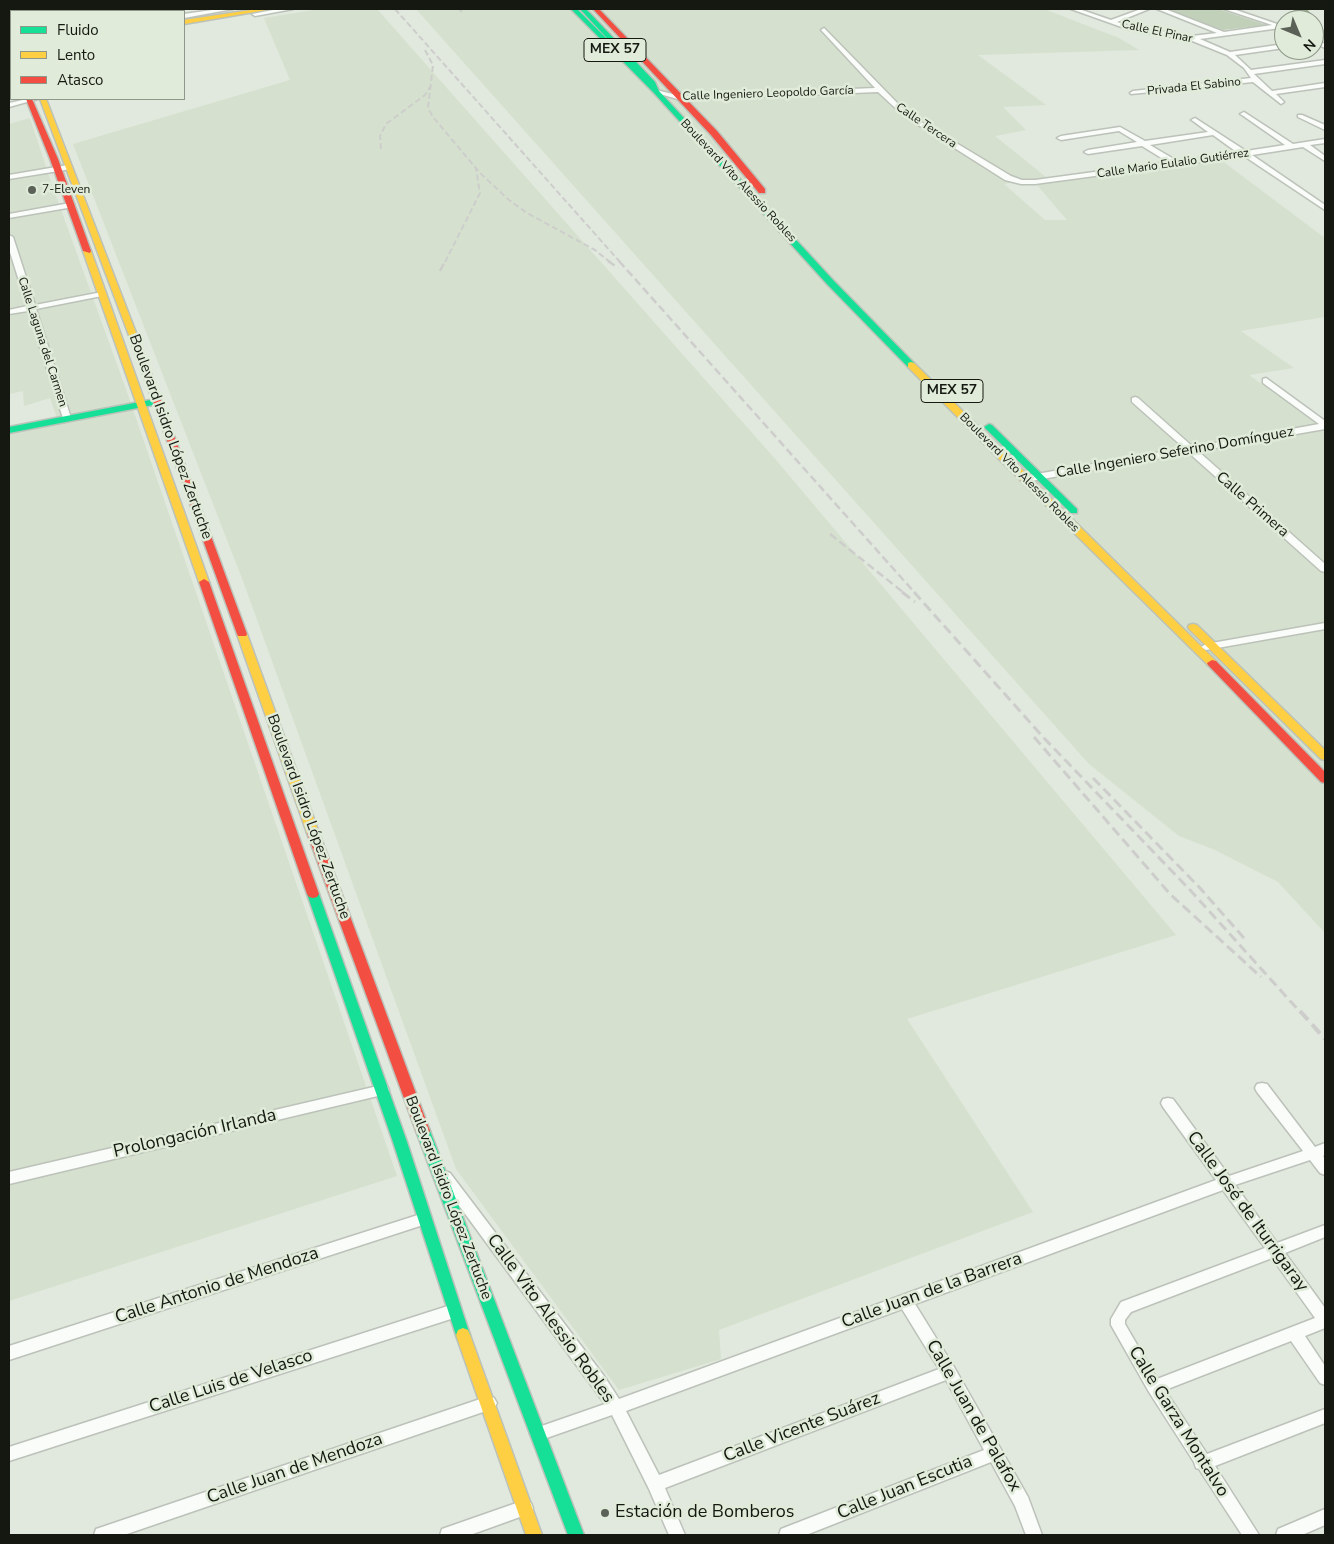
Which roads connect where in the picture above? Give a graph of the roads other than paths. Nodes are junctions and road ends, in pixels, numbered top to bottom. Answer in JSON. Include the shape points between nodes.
{"nodes":[{"id":1,"x":230,"y":9,"type":"edge"},
{"id":2,"x":250,"y":9,"type":"edge"},
{"id":3,"x":269,"y":9,"type":"edge"},
{"id":4,"x":290,"y":9,"type":"edge"},
{"id":5,"x":574,"y":9,"type":"edge"},
{"id":6,"x":583,"y":9,"type":"edge"},
{"id":7,"x":590,"y":9,"type":"edge"},
{"id":8,"x":596,"y":9,"type":"edge"},
{"id":9,"x":1074,"y":9,"type":"edge"},
{"id":10,"x":1146,"y":9,"type":"edge"},
{"id":11,"x":1160,"y":9,"type":"edge"},
{"id":12,"x":1227,"y":9,"type":"edge"},
{"id":13,"x":185,"y":20,"type":"edge"},
{"id":14,"x":185,"y":20,"type":"edge"},
{"id":15,"x":185,"y":20,"type":"edge"},
{"id":16,"x":185,"y":20,"type":"edge"},
{"id":17,"x":1110,"y":22,"type":"junction"},
{"id":18,"x":1274,"y":24,"type":"edge"},
{"id":19,"x":1274,"y":28,"type":"edge"},
{"id":20,"x":824,"y":30,"type":"dead end"},
{"id":21,"x":1223,"y":33,"type":"junction"},
{"id":22,"x":1192,"y":38,"type":"junction"},
{"id":23,"x":1274,"y":47,"type":"edge"},
{"id":24,"x":1229,"y":54,"type":"junction"},
{"id":25,"x":1325,"y":62,"type":"edge"},
{"id":26,"x":1250,"y":72,"type":"junction"},
{"id":27,"x":1255,"y":80,"type":"junction"},
{"id":28,"x":1325,"y":85,"type":"edge"},
{"id":29,"x":654,"y":88,"type":"junction"},
{"id":30,"x":880,"y":90,"type":"junction"},
{"id":31,"x":1133,"y":93,"type":"dead end"},
{"id":32,"x":1270,"y":93,"type":"junction"},
{"id":33,"x":682,"y":98,"type":"junction"},
{"id":34,"x":27,"y":100,"type":"edge"},
{"id":35,"x":31,"y":100,"type":"edge"},
{"id":36,"x":43,"y":100,"type":"edge"},
{"id":37,"x":1281,"y":102,"type":"dead end"},
{"id":38,"x":9,"y":105,"type":"edge"},
{"id":39,"x":1244,"y":114,"type":"dead end"},
{"id":40,"x":1300,"y":116,"type":"dead end"},
{"id":41,"x":1195,"y":120,"type":"dead end"},
{"id":42,"x":1325,"y":128,"type":"edge"},
{"id":43,"x":1214,"y":133,"type":"junction"},
{"id":44,"x":1061,"y":138,"type":"dead end"},
{"id":45,"x":1325,"y":141,"type":"edge"},
{"id":46,"x":1144,"y":144,"type":"junction"},
{"id":47,"x":1305,"y":145,"type":"junction"},
{"id":48,"x":1293,"y":147,"type":"junction"},
{"id":49,"x":1088,"y":152,"type":"dead end"},
{"id":50,"x":1244,"y":154,"type":"junction"},
{"id":51,"x":1325,"y":159,"type":"edge"},
{"id":52,"x":1175,"y":163,"type":"junction"},
{"id":53,"x":62,"y":168,"type":"junction"},
{"id":54,"x":9,"y":177,"type":"edge"},
{"id":55,"x":1021,"y":182,"type":"joint"},
{"id":56,"x":70,"y":205,"type":"junction"},
{"id":57,"x":1325,"y":208,"type":"edge"},
{"id":58,"x":9,"y":216,"type":"edge"},
{"id":59,"x":85,"y":228,"type":"junction"},
{"id":60,"x":801,"y":235,"type":"junction"},
{"id":61,"x":9,"y":237,"type":"edge"},
{"id":62,"x":789,"y":237,"type":"junction"},
{"id":63,"x":102,"y":294,"type":"junction"},
{"id":64,"x":31,"y":308,"type":"junction"},
{"id":65,"x":9,"y":312,"type":"edge"},
{"id":66,"x":1266,"y":381,"type":"dead end"},
{"id":67,"x":156,"y":397,"type":"junction"},
{"id":68,"x":1135,"y":400,"type":"dead end"},
{"id":69,"x":140,"y":401,"type":"junction"},
{"id":70,"x":66,"y":415,"type":"junction"},
{"id":71,"x":9,"y":424,"type":"edge"},
{"id":72,"x":1325,"y":426,"type":"edge"},
{"id":73,"x":9,"y":430,"type":"edge"},
{"id":74,"x":1190,"y":450,"type":"junction"},
{"id":75,"x":1039,"y":476,"type":"junction"},
{"id":76,"x":1024,"y":479,"type":"junction"},
{"id":77,"x":1081,"y":518,"type":"dead end"},
{"id":78,"x":1325,"y":569,"type":"edge"},
{"id":79,"x":1163,"y":615,"type":"junction"},
{"id":80,"x":1325,"y":626,"type":"edge"},
{"id":81,"x":1212,"y":646,"type":"junction"},
{"id":82,"x":1198,"y":649,"type":"junction"},
{"id":83,"x":258,"y":679,"type":"junction"},
{"id":84,"x":240,"y":684,"type":"junction"},
{"id":85,"x":1325,"y":756,"type":"edge"},
{"id":86,"x":1325,"y":778,"type":"edge"},
{"id":87,"x":296,"y":782,"type":"junction"},
{"id":88,"x":276,"y":787,"type":"junction"},
{"id":89,"x":346,"y":920,"type":"junction"},
{"id":90,"x":324,"y":924,"type":"junction"},
{"id":91,"x":1262,"y":1088,"type":"dead end"},
{"id":92,"x":382,"y":1090,"type":"junction"},
{"id":93,"x":1168,"y":1103,"type":"dead end"},
{"id":94,"x":1320,"y":1151,"type":"edge"},
{"id":95,"x":436,"y":1165,"type":"junction"},
{"id":96,"x":1325,"y":1169,"type":"edge"},
{"id":97,"x":9,"y":1178,"type":"edge"},
{"id":98,"x":1225,"y":1184,"type":"junction"},
{"id":99,"x":424,"y":1219,"type":"junction"},
{"id":100,"x":1325,"y":1232,"type":"edge"},
{"id":101,"x":1275,"y":1252,"type":"junction"},
{"id":102,"x":905,"y":1301,"type":"junction"},
{"id":103,"x":454,"y":1311,"type":"junction"},
{"id":104,"x":1325,"y":1321,"type":"edge"},
{"id":105,"x":1295,"y":1334,"type":"junction"},
{"id":106,"x":9,"y":1354,"type":"edge"},
{"id":107,"x":949,"y":1372,"type":"junction"},
{"id":108,"x":1325,"y":1378,"type":"edge"},
{"id":109,"x":1154,"y":1387,"type":"junction"},
{"id":110,"x":488,"y":1403,"type":"junction"},
{"id":111,"x":616,"y":1407,"type":"junction"},
{"id":112,"x":1325,"y":1416,"type":"edge"},
{"id":113,"x":538,"y":1434,"type":"junction"},
{"id":114,"x":995,"y":1453,"type":"junction"},
{"id":115,"x":9,"y":1454,"type":"edge"},
{"id":116,"x":1202,"y":1463,"type":"junction"},
{"id":117,"x":655,"y":1484,"type":"junction"},
{"id":118,"x":524,"y":1508,"type":"junction"},
{"id":119,"x":1325,"y":1518,"type":"edge"},
{"id":120,"x":102,"y":1535,"type":"edge"},
{"id":121,"x":448,"y":1535,"type":"edge"},
{"id":122,"x":534,"y":1535,"type":"edge"},
{"id":123,"x":576,"y":1535,"type":"edge"},
{"id":124,"x":676,"y":1535,"type":"edge"},
{"id":125,"x":787,"y":1535,"type":"edge"},
{"id":126,"x":1034,"y":1535,"type":"edge"},
{"id":127,"x":1251,"y":1535,"type":"edge"},
{"id":128,"x":1284,"y":1535,"type":"edge"}],
"edges":[{"from":1,"to":13,"type":"street"},
{"from":2,"to":14,"type":"main road"},
{"from":3,"to":15,"type":"main road"},
{"from":4,"to":16,"type":"street"},
{"from":5,"to":29,"type":"main road","name":"Boulevard Vito Alessio Robles","number":"MEX 57"},
{"from":6,"to":29,"type":"main road"},
{"from":7,"to":29,"type":"main road","via":[[643,66],[652,78]]},
{"from":8,"to":33,"type":"main road","name":"Boulevard Vito Alessio Robles","number":"MEX 57"},
{"from":9,"to":17,"type":"street","name":"Calle El Pinar"},
{"from":10,"to":17,"type":"street"},
{"from":11,"to":21,"type":"street"},
{"from":12,"to":18,"type":"street"},
{"from":17,"to":22,"type":"street","name":"Calle El Pinar"},
{"from":19,"to":21,"type":"street"},
{"from":20,"to":30,"type":"street","name":"Calle Tercera"},
{"from":21,"to":22,"type":"street"},
{"from":22,"to":24,"type":"street","name":"Calle El Pinar"},
{"from":23,"to":24,"type":"street"},
{"from":24,"to":26,"type":"street","name":"Calle El Pinar"},
{"from":25,"to":26,"type":"street"},
{"from":26,"to":27,"type":"street","name":"Calle El Pinar"},
{"from":27,"to":31,"type":"street","name":"Privada El Sabino"},
{"from":27,"to":32,"type":"street","name":"Calle El Pinar"},
{"from":28,"to":32,"type":"street"},
{"from":29,"to":33,"type":"street","name":"Calle Ingeniero Leopoldo García"},
{"from":29,"to":62,"type":"main road","name":"Boulevard Vito Alessio Robles","number":"MEX 57"},
{"from":30,"to":33,"type":"street","name":"Calle Ingeniero Leopoldo García"},
{"from":30,"to":55,"type":"street","name":"Calle Tercera","via":[[906,115],[1008,178]]},
{"from":32,"to":37,"type":"street","name":"Calle El Pinar"},
{"from":33,"to":60,"type":"main road","name":"Boulevard Vito Alessio Robles","number":"MEX 57"},
{"from":34,"to":38,"type":"street"},
{"from":35,"to":53,"type":"main road","name":"Boulevard Isidro López Zertuche"},
{"from":36,"to":53,"type":"main road","name":"Boulevard Isidro López Zertuche"},
{"from":39,"to":48,"type":"street"},
{"from":40,"to":42,"type":"street"},
{"from":41,"to":43,"type":"street"},
{"from":43,"to":46,"type":"street"},
{"from":43,"to":50,"type":"street"},
{"from":44,"to":46,"type":"street","via":[[1120,130]]},
{"from":45,"to":47,"type":"street","name":"Calle Mario Eulalio Gutiérrez"},
{"from":46,"to":49,"type":"street"},
{"from":46,"to":52,"type":"street"},
{"from":47,"to":48,"type":"street","name":"Calle Mario Eulalio Gutiérrez"},
{"from":47,"to":51,"type":"street"},
{"from":48,"to":50,"type":"street","name":"Calle Mario Eulalio Gutiérrez"},
{"from":50,"to":52,"type":"street","name":"Calle Mario Eulalio Gutiérrez"},
{"from":50,"to":57,"type":"street"},
{"from":52,"to":55,"type":"street","name":"Calle Mario Eulalio Gutiérrez"},
{"from":53,"to":54,"type":"street"},
{"from":53,"to":56,"type":"main road","name":"Boulevard Isidro López Zertuche"},
{"from":53,"to":59,"type":"main road","name":"Boulevard Isidro López Zertuche"},
{"from":56,"to":58,"type":"street"},
{"from":56,"to":59,"type":"main road","name":"Boulevard Isidro López Zertuche"},
{"from":59,"to":63,"type":"main road","name":"Boulevard Isidro López Zertuche"},
{"from":59,"to":67,"type":"main road","name":"Boulevard Isidro López Zertuche"},
{"from":60,"to":62,"type":"main road"},
{"from":60,"to":75,"type":"main road","name":"Boulevard Vito Alessio Robles","number":"MEX 57","via":[[893,334]]},
{"from":61,"to":64,"type":"street","name":"Calle Laguna del Carmen"},
{"from":62,"to":76,"type":"main road","name":"Boulevard Vito Alessio Robles","number":"MEX 57"},
{"from":63,"to":64,"type":"street"},
{"from":63,"to":69,"type":"main road","name":"Boulevard Isidro López Zertuche"},
{"from":64,"to":65,"type":"street"},
{"from":64,"to":70,"type":"street","name":"Calle Laguna del Carmen"},
{"from":66,"to":72,"type":"street"},
{"from":67,"to":69,"type":"main road"},
{"from":67,"to":83,"type":"main road","name":"Boulevard Isidro López Zertuche"},
{"from":68,"to":74,"type":"street","name":"Calle Primera"},
{"from":69,"to":70,"type":"main road"},
{"from":69,"to":84,"type":"main road","name":"Boulevard Isidro López Zertuche"},
{"from":70,"to":71,"type":"main road"},
{"from":70,"to":73,"type":"main road"},
{"from":72,"to":74,"type":"street","name":"Calle Ingeniero Seferino Domínguez"},
{"from":74,"to":75,"type":"street","name":"Calle Ingeniero Seferino Domínguez"},
{"from":74,"to":78,"type":"street","name":"Calle Primera"},
{"from":75,"to":76,"type":"street","name":"Calle Ingeniero Seferino Domínguez"},
{"from":75,"to":77,"type":"main road","name":"Boulevard Vito Alessio Robles","number":"MEX 57"},
{"from":76,"to":79,"type":"main road","name":"Boulevard Vito Alessio Robles","number":"MEX 57"},
{"from":79,"to":81,"type":"main road","via":[[1180,615]]},
{"from":79,"to":82,"type":"main road","name":"Boulevard Vito Alessio Robles","number":"MEX 57"},
{"from":80,"to":81,"type":"street"},
{"from":81,"to":82,"type":"street"},
{"from":81,"to":85,"type":"main road"},
{"from":82,"to":86,"type":"main road","name":"Boulevard Vito Alessio Robles","number":"MEX 57"},
{"from":83,"to":84,"type":"main road"},
{"from":83,"to":87,"type":"main road","name":"Boulevard Isidro López Zertuche"},
{"from":84,"to":88,"type":"main road","name":"Boulevard Isidro López Zertuche"},
{"from":87,"to":88,"type":"main road"},
{"from":87,"to":89,"type":"main road","name":"Boulevard Isidro López Zertuche"},
{"from":88,"to":90,"type":"main road","name":"Boulevard Isidro López Zertuche"},
{"from":89,"to":90,"type":"main road"},
{"from":89,"to":95,"type":"main road","name":"Boulevard Isidro López Zertuche","via":[[376,1009]]},
{"from":90,"to":92,"type":"main road","name":"Boulevard Isidro López Zertuche"},
{"from":91,"to":94,"type":"street"},
{"from":92,"to":97,"type":"street","name":"Prolongación Irlanda"},
{"from":92,"to":99,"type":"main road","name":"Boulevard Isidro López Zertuche"},
{"from":93,"to":98,"type":"street","name":"Calle José de Iturrigaray"},
{"from":94,"to":96,"type":"street"},
{"from":94,"to":98,"type":"street","name":"Calle Juan de la Barrera"},
{"from":95,"to":111,"type":"street","name":"Calle Vito Alessio Robles"},
{"from":95,"to":113,"type":"main road","name":"Boulevard Isidro López Zertuche"},
{"from":98,"to":101,"type":"street","name":"Calle José de Iturrigaray"},
{"from":98,"to":102,"type":"street","name":"Calle Juan de la Barrera"},
{"from":99,"to":103,"type":"main road","name":"Boulevard Isidro López Zertuche"},
{"from":99,"to":106,"type":"street","name":"Calle Antonio de Mendoza"},
{"from":100,"to":101,"type":"street"},
{"from":101,"to":104,"type":"street","name":"Calle José de Iturrigaray"},
{"from":101,"to":109,"type":"street","name":"Calle Garza Montalvo","via":[[1126,1307],[1118,1325]]},
{"from":102,"to":107,"type":"street","name":"Calle Juan de Palafox"},
{"from":102,"to":111,"type":"street","name":"Calle Juan de la Barrera"},
{"from":103,"to":110,"type":"main road","name":"Boulevard Isidro López Zertuche"},
{"from":103,"to":115,"type":"street","name":"Calle Luis de Velasco"},
{"from":104,"to":105,"type":"street"},
{"from":105,"to":108,"type":"street"},
{"from":105,"to":109,"type":"street"},
{"from":107,"to":114,"type":"street","name":"Calle Juan de Palafox"},
{"from":107,"to":117,"type":"street","name":"Calle Vicente Suárez"},
{"from":109,"to":116,"type":"street","name":"Calle Garza Montalvo"},
{"from":110,"to":118,"type":"main road","name":"Boulevard Isidro López Zertuche"},
{"from":110,"to":120,"type":"street","name":"Calle Juan de Mendoza"},
{"from":111,"to":113,"type":"street","name":"Calle Juan de la Barrera"},
{"from":111,"to":117,"type":"street","name":"Calle Vito Alessio Robles"},
{"from":112,"to":116,"type":"street"},
{"from":113,"to":123,"type":"main road","name":"Boulevard Isidro López Zertuche"},
{"from":114,"to":125,"type":"street","name":"Calle Juan Escutia"},
{"from":114,"to":126,"type":"street","name":"Calle Juan de Palafox","via":[[1022,1502]]},
{"from":116,"to":127,"type":"street","name":"Calle Garza Montalvo"},
{"from":117,"to":124,"type":"street","name":"Calle Vito Alessio Robles"},
{"from":118,"to":121,"type":"street"},
{"from":118,"to":122,"type":"main road","name":"Boulevard Isidro López Zertuche"},
{"from":119,"to":128,"type":"street"}]}
